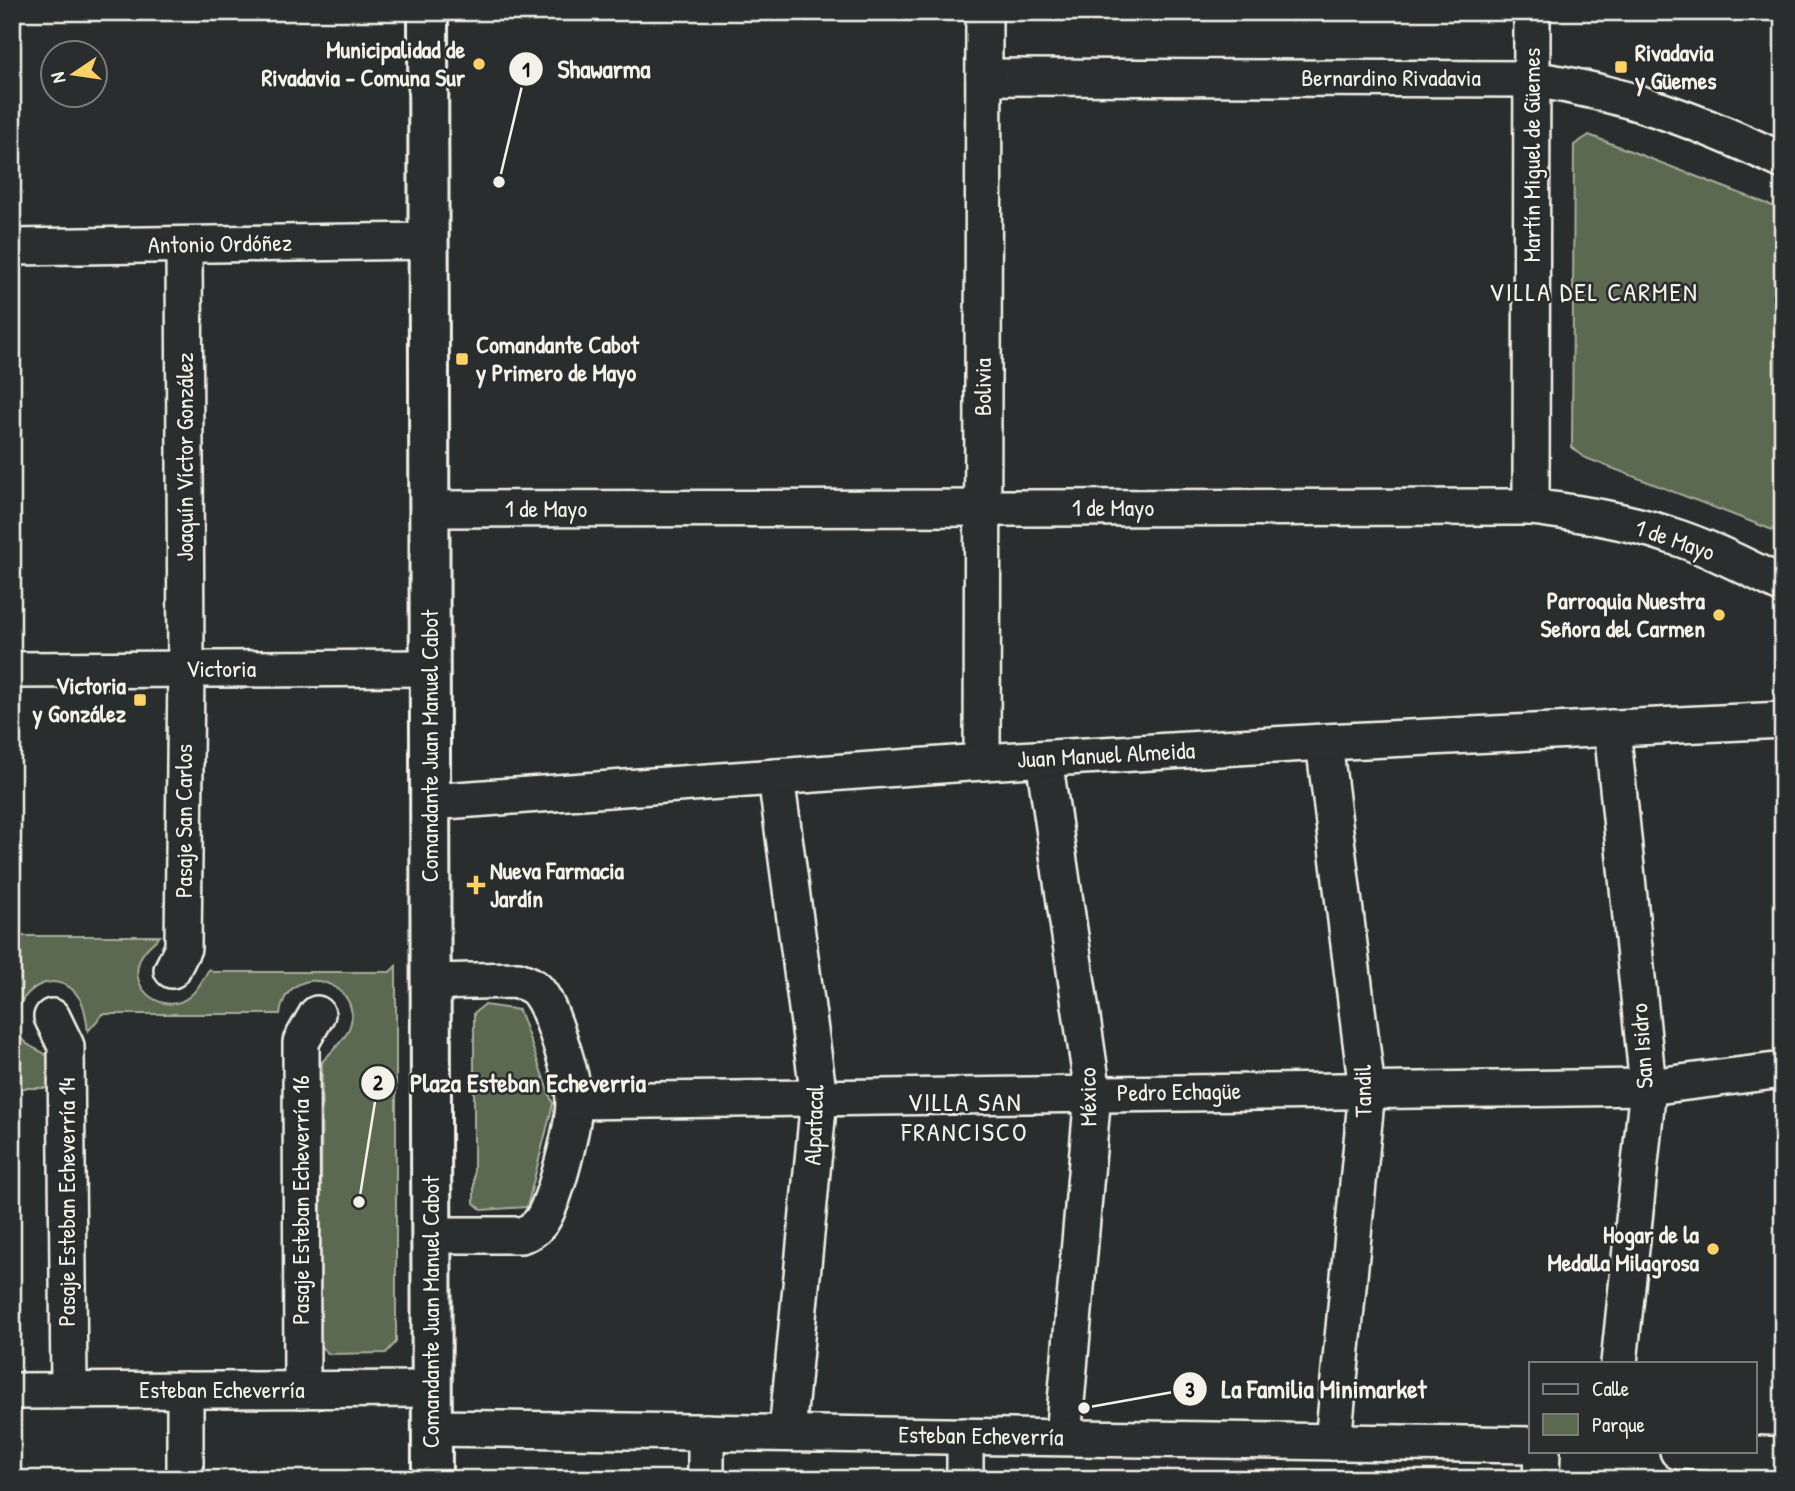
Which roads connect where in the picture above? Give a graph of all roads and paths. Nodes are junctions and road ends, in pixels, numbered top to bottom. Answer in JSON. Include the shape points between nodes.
{"nodes":[{"id":1,"x":428,"y":12,"type":"edge"},
{"id":2,"x":984,"y":12,"type":"edge"},
{"id":3,"x":1532,"y":12,"type":"edge"},
{"id":4,"x":984,"y":77,"type":"junction"},
{"id":5,"x":1532,"y":79,"type":"junction"},
{"id":6,"x":1783,"y":161,"type":"edge"},
{"id":7,"x":428,"y":241,"type":"junction"},
{"id":8,"x":184,"y":245,"type":"junction"},
{"id":9,"x":12,"y":247,"type":"edge"},
{"id":10,"x":1531,"y":507,"type":"junction"},
{"id":11,"x":429,"y":509,"type":"junction"},
{"id":12,"x":983,"y":509,"type":"junction"},
{"id":13,"x":1783,"y":584,"type":"edge"},
{"id":14,"x":429,"y":668,"type":"junction"},
{"id":15,"x":186,"y":669,"type":"junction"},
{"id":16,"x":12,"y":670,"type":"edge"},
{"id":17,"x":1783,"y":720,"type":"edge"},
{"id":18,"x":1612,"y":728,"type":"junction"},
{"id":19,"x":1324,"y":742,"type":"junction"},
{"id":20,"x":1044,"y":759,"type":"junction"},
{"id":21,"x":982,"y":762,"type":"junction"},
{"id":22,"x":776,"y":777,"type":"junction"},
{"id":23,"x":430,"y":802,"type":"junction"},
{"id":24,"x":172,"y":970,"type":"dead end"},
{"id":25,"x":430,"y":982,"type":"junction"},
{"id":26,"x":317,"y":1014,"type":"dead end"},
{"id":27,"x":52,"y":1017,"type":"dead end"},
{"id":28,"x":1783,"y":1070,"type":"edge"},
{"id":29,"x":1648,"y":1087,"type":"junction"},
{"id":30,"x":1367,"y":1090,"type":"junction"},
{"id":31,"x":1093,"y":1094,"type":"junction"},
{"id":32,"x":819,"y":1098,"type":"junction"},
{"id":33,"x":574,"y":1101,"type":"junction"},
{"id":34,"x":431,"y":1235,"type":"junction"},
{"id":35,"x":1619,"y":1362,"type":"edge"},
{"id":36,"x":432,"y":1389,"type":"junction"},
{"id":37,"x":69,"y":1390,"type":"junction"},
{"id":38,"x":185,"y":1390,"type":"junction"},
{"id":39,"x":302,"y":1390,"type":"junction"},
{"id":40,"x":12,"y":1391,"type":"edge"},
{"id":41,"x":431,"y":1428,"type":"junction"},
{"id":42,"x":706,"y":1432,"type":"junction"},
{"id":43,"x":787,"y":1433,"type":"junction"},
{"id":44,"x":965,"y":1436,"type":"junction"},
{"id":45,"x":1063,"y":1437,"type":"junction"},
{"id":46,"x":1333,"y":1442,"type":"junction"},
{"id":47,"x":1529,"y":1445,"type":"edge"},
{"id":48,"x":1542,"y":1452,"type":"edge"},
{"id":49,"x":1704,"y":1452,"type":"edge"},
{"id":50,"x":1783,"y":1455,"type":"edge"},
{"id":51,"x":185,"y":1479,"type":"edge"},
{"id":52,"x":432,"y":1479,"type":"edge"},
{"id":53,"x":706,"y":1479,"type":"edge"},
{"id":54,"x":965,"y":1479,"type":"edge"},
{"id":55,"x":1541,"y":1479,"type":"edge"}],
"edges":[{"from":1,"to":7,"type":"main road","name":"Comandante Juan Manuel Cabot"},
{"from":2,"to":4,"type":"street","name":"Bolivia"},
{"from":3,"to":5,"type":"street","name":"Martín Miguel de Güemes"},
{"from":4,"to":5,"type":"street","name":"Bernardino Rivadavia"},
{"from":4,"to":12,"type":"street","name":"Bolivia"},
{"from":5,"to":6,"type":"street","name":"Bernardino Rivadavia","via":[[1569,84],[1669,113]]},
{"from":5,"to":10,"type":"street","name":"Martín Miguel de Güemes"},
{"from":7,"to":8,"type":"street","name":"Antonio Ordóñez"},
{"from":7,"to":11,"type":"main road","name":"Comandante Juan Manuel Cabot"},
{"from":8,"to":9,"type":"street","name":"Antonio Ordóñez"},
{"from":8,"to":15,"type":"street","name":"Joaquín Víctor González"},
{"from":10,"to":12,"type":"street","name":"1 de Mayo"},
{"from":10,"to":13,"type":"street","name":"1 de Mayo","via":[[1670,535]]},
{"from":11,"to":12,"type":"street","name":"1 de Mayo"},
{"from":11,"to":14,"type":"main road","name":"Comandante Juan Manuel Cabot"},
{"from":12,"to":21,"type":"street","name":"Bolivia"},
{"from":14,"to":15,"type":"street","name":"Victoria"},
{"from":14,"to":23,"type":"main road","name":"Comandante Juan Manuel Cabot"},
{"from":15,"to":16,"type":"street","name":"Victoria"},
{"from":15,"to":24,"type":"street","name":"Pasaje San Carlos","via":[[183,948]]},
{"from":17,"to":18,"type":"street","name":"Juan Manuel Almeida"},
{"from":18,"to":19,"type":"street","name":"Juan Manuel Almeida"},
{"from":18,"to":29,"type":"street","name":"San Isidro"},
{"from":19,"to":20,"type":"street","name":"Juan Manuel Almeida"},
{"from":19,"to":30,"type":"street","name":"Tandil"},
{"from":20,"to":21,"type":"street","name":"Juan Manuel Almeida"},
{"from":20,"to":31,"type":"street","name":"México"},
{"from":21,"to":22,"type":"street","name":"Juan Manuel Almeida"},
{"from":22,"to":23,"type":"street","name":"Juan Manuel Almeida"},
{"from":22,"to":32,"type":"street","name":"Alpatacal"},
{"from":23,"to":25,"type":"main road","name":"Comandante Juan Manuel Cabot"},
{"from":25,"to":33,"type":"street","via":[[518,980],[539,992],[564,1057]]},
{"from":25,"to":34,"type":"main road","name":"Comandante Juan Manuel Cabot"},
{"from":26,"to":39,"type":"street","name":"Pasaje Esteban Echeverría 16","via":[[301,1042]]},
{"from":27,"to":37,"type":"street","name":"Pasaje Esteban Echeverría 14","via":[[66,1046]]},
{"from":28,"to":29,"type":"street","name":"Pedro Echagüe"},
{"from":29,"to":30,"type":"street","name":"Pedro Echagüe"},
{"from":29,"to":35,"type":"street","name":"San Isidro"},
{"from":30,"to":31,"type":"street","name":"Pedro Echagüe"},
{"from":30,"to":46,"type":"street","name":"Tandil"},
{"from":31,"to":32,"type":"street","name":"Pedro Echagüe"},
{"from":31,"to":45,"type":"street","name":"México"},
{"from":32,"to":33,"type":"street","name":"Pedro Echagüe"},
{"from":32,"to":43,"type":"street","name":"Alpatacal"},
{"from":33,"to":34,"type":"street","via":[[562,1166],[540,1224],[521,1235]]},
{"from":34,"to":36,"type":"main road","name":"Comandante Juan Manuel Cabot"},
{"from":36,"to":39,"type":"street","name":"Esteban Echeverría"},
{"from":36,"to":41,"type":"main road","name":"Comandante Juan Manuel Cabot"},
{"from":37,"to":38,"type":"street","name":"Esteban Echeverría"},
{"from":37,"to":40,"type":"street","name":"Esteban Echeverría"},
{"from":38,"to":39,"type":"street","name":"Esteban Echeverría"},
{"from":38,"to":51,"type":"street"},
{"from":41,"to":42,"type":"street","name":"Esteban Echeverría"},
{"from":41,"to":52,"type":"main road","name":"Comandante Juan Manuel Cabot"},
{"from":42,"to":43,"type":"street","name":"Esteban Echeverría"},
{"from":42,"to":53,"type":"street"},
{"from":43,"to":44,"type":"street","name":"Esteban Echeverría"},
{"from":44,"to":45,"type":"street","name":"Esteban Echeverría"},
{"from":44,"to":54,"type":"street"},
{"from":45,"to":46,"type":"street","name":"Esteban Echeverría"},
{"from":46,"to":47,"type":"street","name":"Esteban Echeverría"},
{"from":48,"to":55,"type":"street"},
{"from":49,"to":50,"type":"street"}]}
